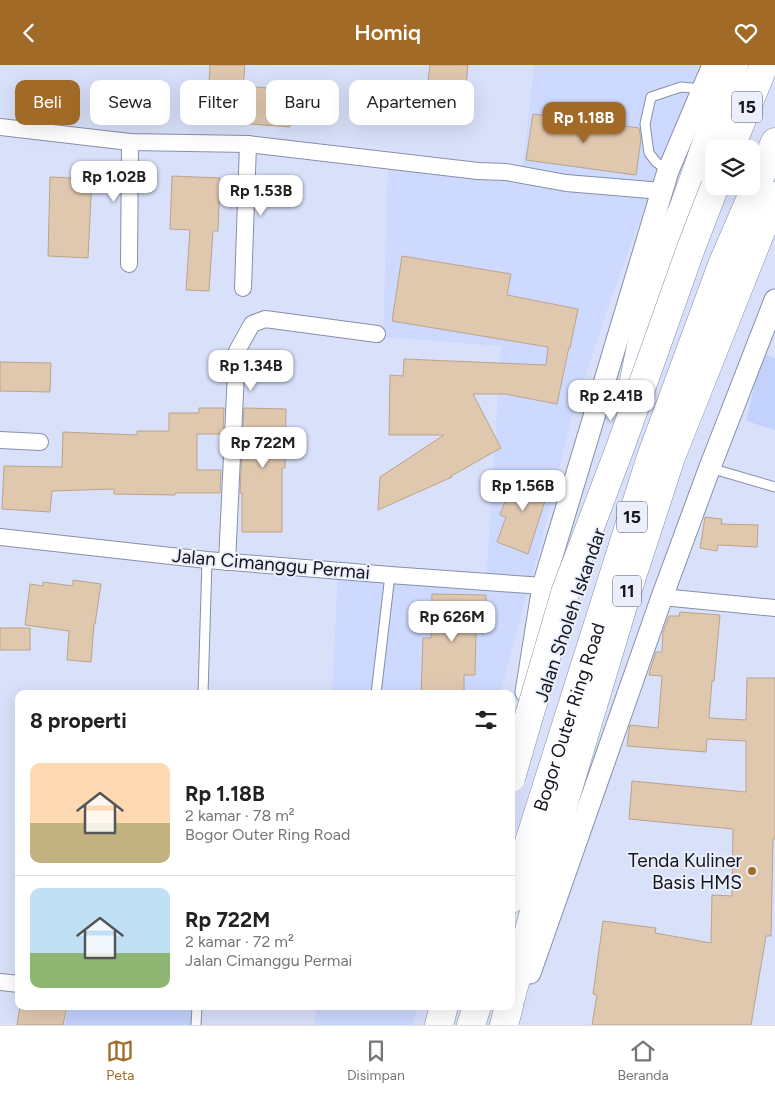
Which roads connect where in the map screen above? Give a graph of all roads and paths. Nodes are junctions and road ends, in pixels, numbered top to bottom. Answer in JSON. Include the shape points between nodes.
{"nodes":[{"id":1,"x":713,"y":65,"type":"edge"},
{"id":2,"x":734,"y":65,"type":"edge"},
{"id":3,"x":764,"y":65,"type":"edge"},
{"id":4,"x":773,"y":65,"type":"edge"},
{"id":5,"x":702,"y":89,"type":"junction"},
{"id":6,"x":0,"y":127,"type":"edge"},
{"id":7,"x":734,"y":140,"type":"edge"},
{"id":8,"x":744,"y":140,"type":"edge"},
{"id":9,"x":130,"y":142,"type":"junction"},
{"id":10,"x":775,"y":142,"type":"edge"},
{"id":11,"x":248,"y":144,"type":"junction"},
{"id":12,"x":665,"y":181,"type":"junction"},
{"id":13,"x":775,"y":184,"type":"edge"},
{"id":14,"x":712,"y":195,"type":"edge"},
{"id":15,"x":723,"y":195,"type":"edge"},
{"id":16,"x":775,"y":196,"type":"edge"},
{"id":17,"x":129,"y":264,"type":"dead end"},
{"id":18,"x":243,"y":288,"type":"dead end"},
{"id":19,"x":775,"y":299,"type":"edge"},
{"id":20,"x":377,"y":334,"type":"dead end"},
{"id":21,"x":0,"y":440,"type":"edge"},
{"id":22,"x":40,"y":442,"type":"dead end"},
{"id":23,"x":620,"y":448,"type":"junction"},
{"id":24,"x":651,"y":457,"type":"junction"},
{"id":25,"x":710,"y":467,"type":"junction"},
{"id":26,"x":775,"y":487,"type":"edge"},
{"id":27,"x":0,"y":537,"type":"edge"},
{"id":28,"x":207,"y":560,"type":"junction"},
{"id":29,"x":227,"y":562,"type":"junction"},
{"id":30,"x":390,"y":575,"type":"junction"},
{"id":31,"x":543,"y":585,"type":"junction"},
{"id":32,"x":662,"y":597,"type":"junction"},
{"id":33,"x":775,"y":608,"type":"edge"},
{"id":34,"x":203,"y":690,"type":"edge"},
{"id":35,"x":376,"y":690,"type":"edge"},
{"id":36,"x":515,"y":754,"type":"edge"},
{"id":37,"x":515,"y":764,"type":"edge"},
{"id":38,"x":515,"y":780,"type":"edge"},
{"id":39,"x":515,"y":886,"type":"edge"},
{"id":40,"x":0,"y":982,"type":"edge"},
{"id":41,"x":515,"y":982,"type":"edge"},
{"id":42,"x":15,"y":984,"type":"edge"},
{"id":43,"x":197,"y":1010,"type":"edge"},
{"id":44,"x":443,"y":1010,"type":"edge"},
{"id":45,"x":448,"y":1010,"type":"edge"},
{"id":46,"x":476,"y":1010,"type":"edge"},
{"id":47,"x":508,"y":1010,"type":"edge"},
{"id":48,"x":196,"y":1025,"type":"edge"},
{"id":49,"x":439,"y":1025,"type":"edge"},
{"id":50,"x":444,"y":1025,"type":"edge"},
{"id":51,"x":472,"y":1025,"type":"edge"},
{"id":52,"x":504,"y":1025,"type":"edge"},
{"id":53,"x":511,"y":1025,"type":"edge"}],
"edges":[{"from":1,"to":5,"type":"street"},
{"from":2,"to":23,"type":"highway","bridge":true,"via":[[655,278]]},
{"from":3,"to":7,"type":"highway","number":"15"},
{"from":4,"to":8,"type":"highway"},
{"from":5,"to":12,"type":"street"},
{"from":5,"to":12,"type":"lane","via":[[680,87],[652,97],[644,124],[649,153]]},
{"from":6,"to":9,"type":"street"},
{"from":9,"to":11,"type":"street"},
{"from":9,"to":17,"type":"street"},
{"from":10,"to":24,"type":"highway","name":"Bogor Outer Ring Road","number":"15","via":[[722,265]]},
{"from":11,"to":12,"type":"street","via":[[506,172],[566,183]]},
{"from":11,"to":18,"type":"street"},
{"from":12,"to":31,"type":"street"},
{"from":13,"to":24,"type":"highway"},
{"from":14,"to":23,"type":"highway","name":"Bogor Outer Ring Road","number":"15","bridge":true},
{"from":15,"to":38,"type":"highway","name":"Jalan Sholeh Iskandar","via":[[581,579]]},
{"from":16,"to":41,"type":"highway","number":"11","via":[[671,457],[562,809]]},
{"from":19,"to":25,"type":"street"},
{"from":20,"to":29,"type":"street","via":[[266,319],[252,324],[237,351]]},
{"from":21,"to":22,"type":"street"},
{"from":23,"to":37,"type":"highway","name":"Bogor Outer Ring Road","number":"15","bridge":true,"via":[[565,593]]},
{"from":24,"to":39,"type":"highway","name":"Bogor Outer Ring Road","number":"15"},
{"from":25,"to":26,"type":"lane"},
{"from":25,"to":32,"type":"street"},
{"from":27,"to":28,"type":"street","name":"Jalan Cimanggu Permai"},
{"from":28,"to":29,"type":"street","name":"Jalan Cimanggu Permai"},
{"from":28,"to":34,"type":"lane"},
{"from":29,"to":30,"type":"street","name":"Jalan Cimanggu Permai"},
{"from":30,"to":31,"type":"street","name":"Jalan Cimanggu Permai"},
{"from":30,"to":35,"type":"lane"},
{"from":31,"to":36,"type":"street"},
{"from":32,"to":33,"type":"street"},
{"from":32,"to":53,"type":"street"},
{"from":40,"to":42,"type":"street"},
{"from":43,"to":48,"type":"lane"},
{"from":44,"to":49,"type":"highway"},
{"from":45,"to":50,"type":"highway"},
{"from":46,"to":51,"type":"highway"},
{"from":47,"to":52,"type":"highway"}]}
